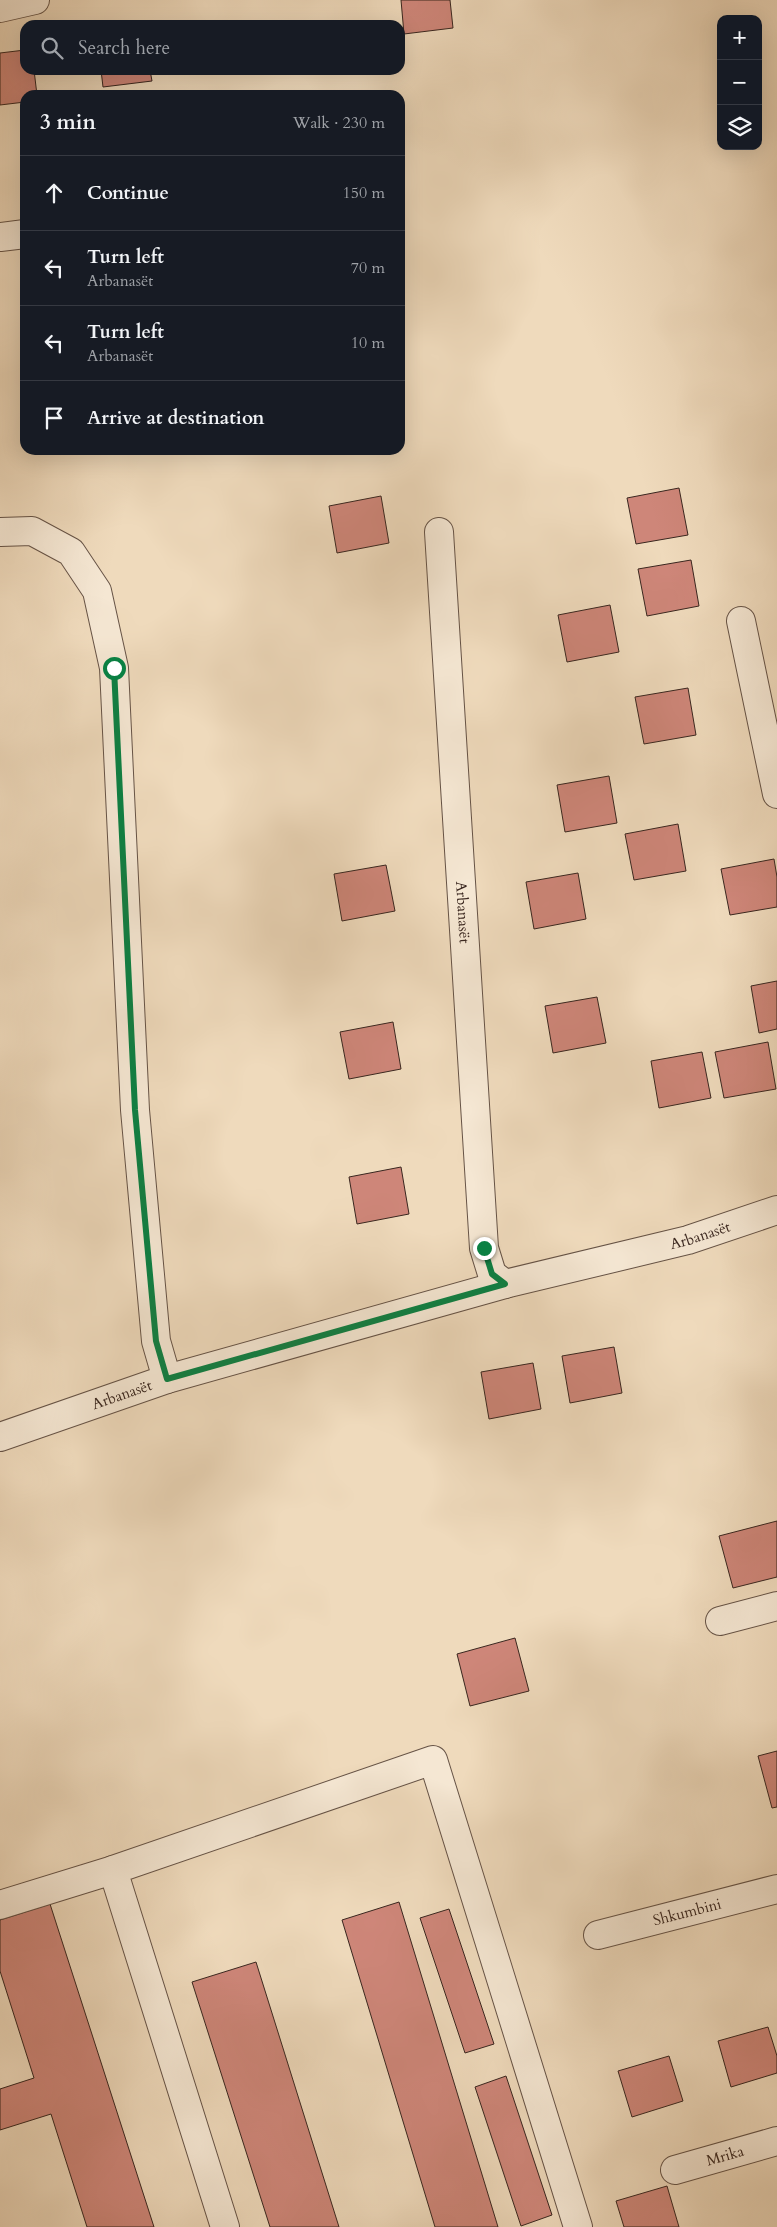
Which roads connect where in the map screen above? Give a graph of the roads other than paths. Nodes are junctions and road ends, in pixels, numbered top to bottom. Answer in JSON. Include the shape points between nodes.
{"nodes":[{"id":1,"x":35,"y":0,"type":"edge"},
{"id":2,"x":0,"y":8,"type":"edge"},
{"id":3,"x":20,"y":235,"type":"edge"},
{"id":4,"x":0,"y":237,"type":"edge"},
{"id":5,"x":0,"y":532,"type":"edge"},
{"id":6,"x":439,"y":532,"type":"dead end"},
{"id":7,"x":741,"y":621,"type":"dead end"},
{"id":8,"x":777,"y":794,"type":"edge"},
{"id":9,"x":777,"y":1210,"type":"edge"},
{"id":10,"x":505,"y":1284,"type":"junction"},
{"id":11,"x":167,"y":1379,"type":"junction"},
{"id":12,"x":0,"y":1437,"type":"edge"},
{"id":13,"x":777,"y":1606,"type":"edge"},
{"id":14,"x":720,"y":1621,"type":"dead end"},
{"id":15,"x":113,"y":1870,"type":"junction"},
{"id":16,"x":777,"y":1889,"type":"edge"},
{"id":17,"x":0,"y":1905,"type":"edge"},
{"id":18,"x":598,"y":1935,"type":"dead end"},
{"id":19,"x":777,"y":2141,"type":"edge"},
{"id":20,"x":675,"y":2170,"type":"dead end"},
{"id":21,"x":225,"y":2227,"type":"edge"},
{"id":22,"x":578,"y":2227,"type":"edge"}],
"edges":[{"from":1,"to":2,"type":"street"},
{"from":3,"to":4,"type":"street"},
{"from":5,"to":11,"type":"street","via":[[32,531],[71,552],[97,591],[114,668],[135,1110],[156,1341]]},
{"from":6,"to":10,"type":"street","name":"Arbanasët","via":[[484,1248],[492,1274]]},
{"from":7,"to":8,"type":"street"},
{"from":9,"to":10,"type":"street","name":"Arbanasët","via":[[688,1240]]},
{"from":10,"to":11,"type":"street","name":"Arbanasët"},
{"from":11,"to":12,"type":"street","name":"Arbanasët"},
{"from":13,"to":14,"type":"street"},
{"from":15,"to":17,"type":"street"},
{"from":15,"to":21,"type":"street"},
{"from":15,"to":22,"type":"street","via":[[434,1760]]},
{"from":16,"to":18,"type":"street","name":"Shkumbini"},
{"from":19,"to":20,"type":"street","name":"Mrika"}]}
